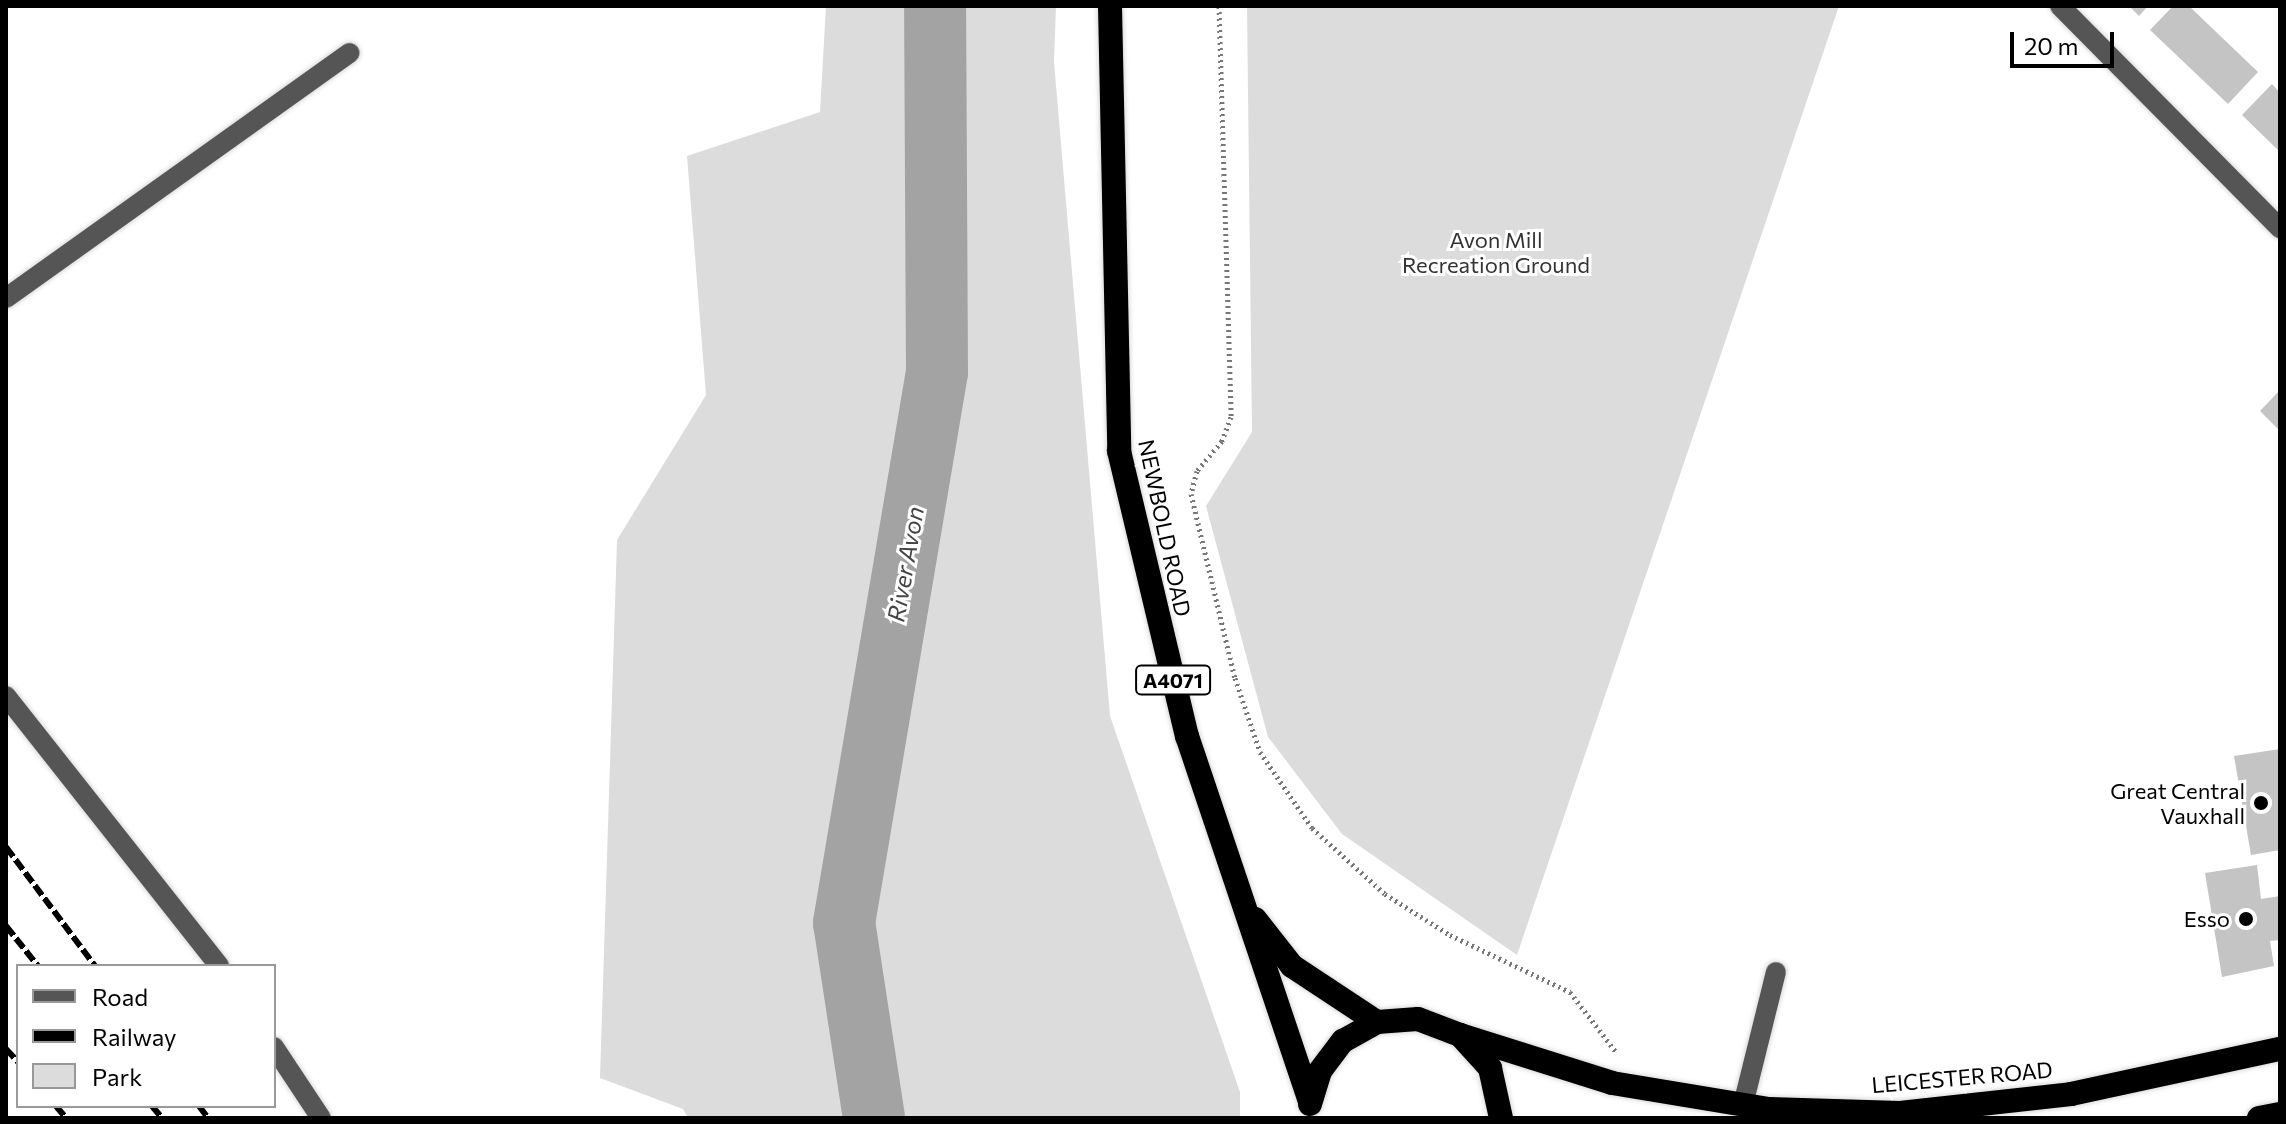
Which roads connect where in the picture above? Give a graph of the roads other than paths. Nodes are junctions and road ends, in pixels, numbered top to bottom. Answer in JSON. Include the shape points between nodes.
{"nodes":[{"id":1,"x":1110,"y":6,"type":"edge"},
{"id":2,"x":2060,"y":6,"type":"edge"},
{"id":3,"x":349,"y":53,"type":"dead end"},
{"id":4,"x":2280,"y":228,"type":"edge"},
{"id":5,"x":6,"y":298,"type":"edge"},
{"id":6,"x":6,"y":696,"type":"edge"},
{"id":7,"x":1244,"y":905,"type":"junction"},
{"id":8,"x":217,"y":964,"type":"edge"},
{"id":9,"x":1776,"y":972,"type":"dead end"},
{"id":10,"x":1377,"y":1022,"type":"junction"},
{"id":11,"x":1460,"y":1035,"type":"junction"},
{"id":12,"x":2280,"y":1049,"type":"edge"},
{"id":13,"x":276,"y":1050,"type":"edge"},
{"id":14,"x":1743,"y":1105,"type":"junction"},
{"id":15,"x":1311,"y":1110,"type":"edge"},
{"id":16,"x":2280,"y":1114,"type":"edge"},
{"id":17,"x":321,"y":1118,"type":"edge"},
{"id":18,"x":1501,"y":1118,"type":"edge"},
{"id":19,"x":2259,"y":1118,"type":"edge"}],
"edges":[{"from":1,"to":7,"type":"highway","name":"NEWBOLD ROAD","number":"A4071","via":[[1119,451],[1187,736]]},
{"from":2,"to":4,"type":"street"},
{"from":3,"to":5,"type":"street"},
{"from":6,"to":8,"type":"street"},
{"from":7,"to":10,"type":"highway","name":"NEWBOLD ROAD","number":"A4071","via":[[1292,966]]},
{"from":7,"to":15,"type":"highway","name":"NEWBOLD ROAD","number":"A4071"},
{"from":9,"to":14,"type":"street"},
{"from":10,"to":11,"type":"highway","name":"LEICESTER ROAD","via":[[1418,1019]]},
{"from":10,"to":15,"type":"highway","via":[[1343,1041],[1320,1071]]},
{"from":11,"to":14,"type":"highway","name":"LEICESTER ROAD","via":[[1612,1083]]},
{"from":11,"to":18,"type":"highway","via":[[1490,1068]]},
{"from":12,"to":14,"type":"highway","name":"LEICESTER ROAD","via":[[2071,1094],[1931,1109],[1856,1112]]},
{"from":13,"to":17,"type":"street"},
{"from":16,"to":19,"type":"highway"}]}
